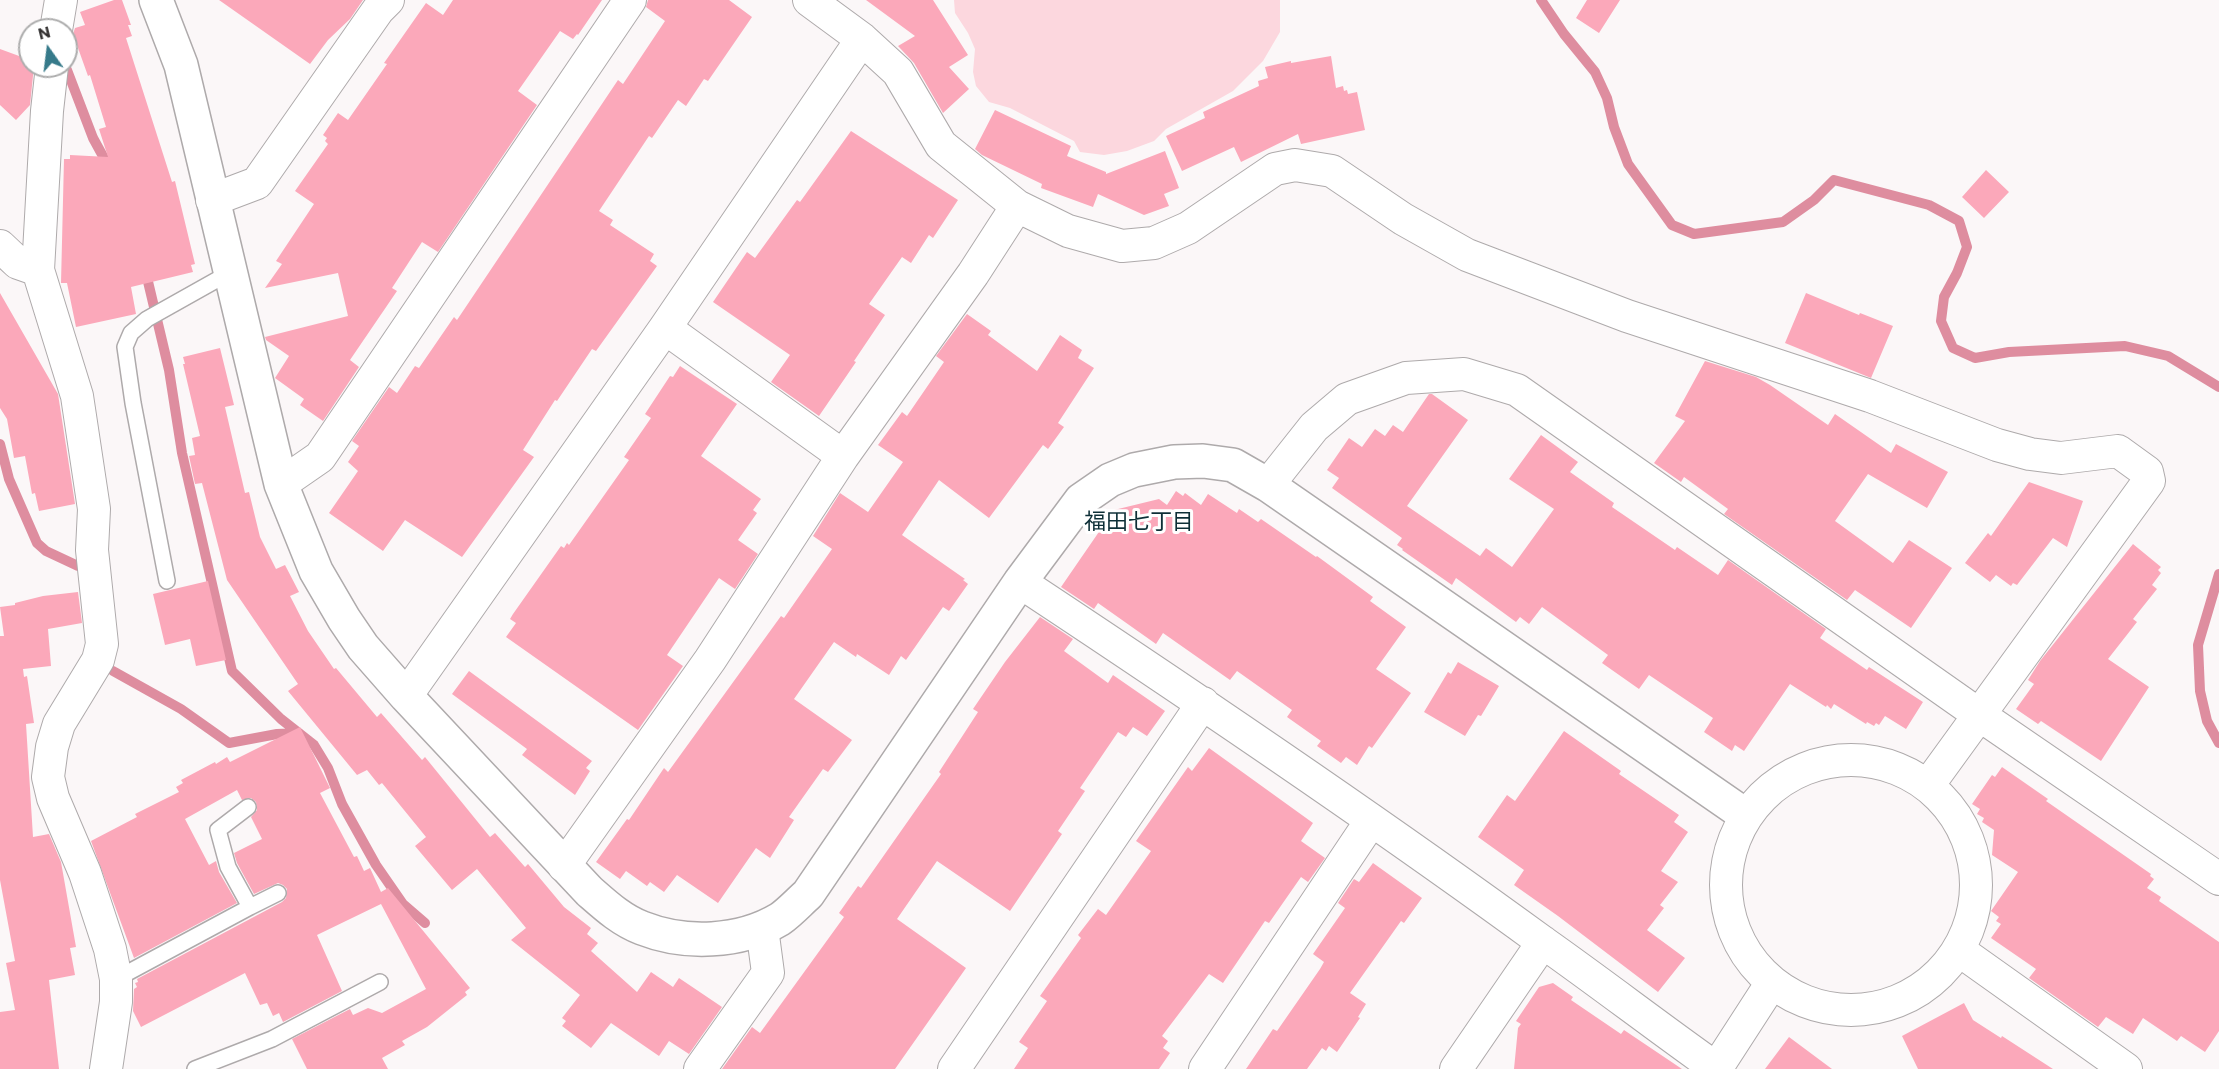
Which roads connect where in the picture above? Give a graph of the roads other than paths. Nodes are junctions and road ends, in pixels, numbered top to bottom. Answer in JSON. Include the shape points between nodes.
{"nodes":[{"id":1,"x":61,"y":0,"type":"edge"},
{"id":2,"x":156,"y":0,"type":"edge"},
{"id":3,"x":388,"y":0,"type":"edge"},
{"id":4,"x":630,"y":0,"type":"edge"},
{"id":5,"x":809,"y":0,"type":"edge"},
{"id":6,"x":58,"y":18,"type":"edge"},
{"id":7,"x":862,"y":39,"type":"junction"},
{"id":8,"x":51,"y":78,"type":"edge"},
{"id":9,"x":212,"y":200,"type":"junction"},
{"id":10,"x":1017,"y":206,"type":"junction"},
{"id":11,"x":0,"y":246,"type":"edge"},
{"id":12,"x":38,"y":270,"type":"junction"},
{"id":13,"x":229,"y":273,"type":"junction"},
{"id":14,"x":665,"y":328,"type":"junction"},
{"id":15,"x":843,"y":456,"type":"junction"},
{"id":16,"x":281,"y":484,"type":"junction"},
{"id":17,"x":1268,"y":485,"type":"junction"},
{"id":18,"x":167,"y":581,"type":"dead end"},
{"id":19,"x":1020,"y":582,"type":"junction"},
{"id":20,"x":406,"y":696,"type":"junction"},
{"id":21,"x":1203,"y":703,"type":"junction"},
{"id":22,"x":1978,"y":714,"type":"junction"},
{"id":23,"x":1929,"y":784,"type":"junction"},
{"id":24,"x":248,"y":807,"type":"dead end"},
{"id":25,"x":1745,"y":815,"type":"junction"},
{"id":26,"x":1371,"y":821,"type":"junction"},
{"id":27,"x":564,"y":866,"type":"junction"},
{"id":28,"x":2219,"y":879,"type":"edge"},
{"id":29,"x":278,"y":893,"type":"dead end"},
{"id":30,"x":250,"y":908,"type":"junction"},
{"id":31,"x":762,"y":928,"type":"junction"},
{"id":32,"x":1543,"y":942,"type":"junction"},
{"id":33,"x":1960,"y":951,"type":"junction"},
{"id":34,"x":116,"y":979,"type":"junction"},
{"id":35,"x":380,"y":982,"type":"dead end"},
{"id":36,"x":1771,"y":984,"type":"junction"},
{"id":37,"x":106,"y":1069,"type":"edge"},
{"id":38,"x":195,"y":1069,"type":"edge"},
{"id":39,"x":700,"y":1069,"type":"edge"},
{"id":40,"x":954,"y":1069,"type":"edge"},
{"id":41,"x":1204,"y":1069,"type":"edge"},
{"id":42,"x":1456,"y":1069,"type":"edge"},
{"id":43,"x":1716,"y":1069,"type":"edge"},
{"id":44,"x":2126,"y":1069,"type":"edge"}],
"edges":[{"from":1,"to":6,"type":"street"},
{"from":2,"to":9,"type":"street","via":[[181,65]]},
{"from":3,"to":9,"type":"street","via":[[257,183]]},
{"from":4,"to":16,"type":"street","via":[[321,457]]},
{"from":5,"to":7,"type":"street"},
{"from":7,"to":10,"type":"street","via":[[898,72],[941,145]]},
{"from":7,"to":14,"type":"street"},
{"from":8,"to":12,"type":"street"},
{"from":9,"to":13,"type":"street"},
{"from":10,"to":15,"type":"street","via":[[974,274]]},
{"from":10,"to":22,"type":"street","via":[[1068,231],[1122,246],[1155,243],[1188,228],[1275,169],[1295,165],[1332,171],[1403,219],[1467,255],[1627,316],[1870,396],[1997,445],[2061,458],[2118,451],[2147,472],[2149,481]]},
{"from":11,"to":12,"type":"street","via":[[18,263]]},
{"from":12,"to":34,"type":"street","via":[[77,396],[94,510],[92,550],[102,644],[98,660],[59,724],[48,777],[97,907]]},
{"from":13,"to":16,"type":"street"},
{"from":13,"to":18,"type":"lane","via":[[147,319],[131,333],[125,347]]},
{"from":14,"to":15,"type":"street"},
{"from":14,"to":20,"type":"street"},
{"from":15,"to":27,"type":"street","via":[[710,660]]},
{"from":16,"to":20,"type":"street","via":[[316,571],[344,619]]},
{"from":17,"to":19,"type":"street","via":[[1233,465],[1203,461],[1134,470],[1110,480],[1081,500]]},
{"from":17,"to":22,"type":"street","via":[[1314,427],[1347,399],[1406,378],[1441,376],[1464,375],[1517,390]]},
{"from":17,"to":25,"type":"street"},
{"from":19,"to":21,"type":"street"},
{"from":19,"to":31,"type":"street","via":[[808,894],[782,917]]},
{"from":20,"to":27,"type":"street"},
{"from":21,"to":26,"type":"street"},
{"from":21,"to":40,"type":"street"},
{"from":22,"to":23,"type":"street"},
{"from":22,"to":28,"type":"street"},
{"from":23,"to":25,"type":"street","via":[[1890,764],[1848,759],[1799,770]]},
{"from":23,"to":33,"type":"street","via":[[1962,823],[1977,863],[1977,906]]},
{"from":24,"to":30,"type":"lane","via":[[218,830],[228,867]]},
{"from":25,"to":36,"type":"street","via":[[1727,856],[1725,903],[1741,949]]},
{"from":26,"to":32,"type":"street"},
{"from":26,"to":41,"type":"street"},
{"from":27,"to":31,"type":"street","via":[[613,912],[640,927],[673,938],[734,936]]},
{"from":29,"to":30,"type":"lane"},
{"from":30,"to":34,"type":"lane"},
{"from":31,"to":39,"type":"street","via":[[768,973]]},
{"from":32,"to":42,"type":"street"},
{"from":32,"to":43,"type":"street"},
{"from":33,"to":36,"type":"street","via":[[1923,990],[1875,1010],[1808,1005]]},
{"from":33,"to":44,"type":"street"},
{"from":34,"to":37,"type":"street"},
{"from":35,"to":38,"type":"lane","via":[[272,1039]]},
{"from":36,"to":43,"type":"street"}]}
